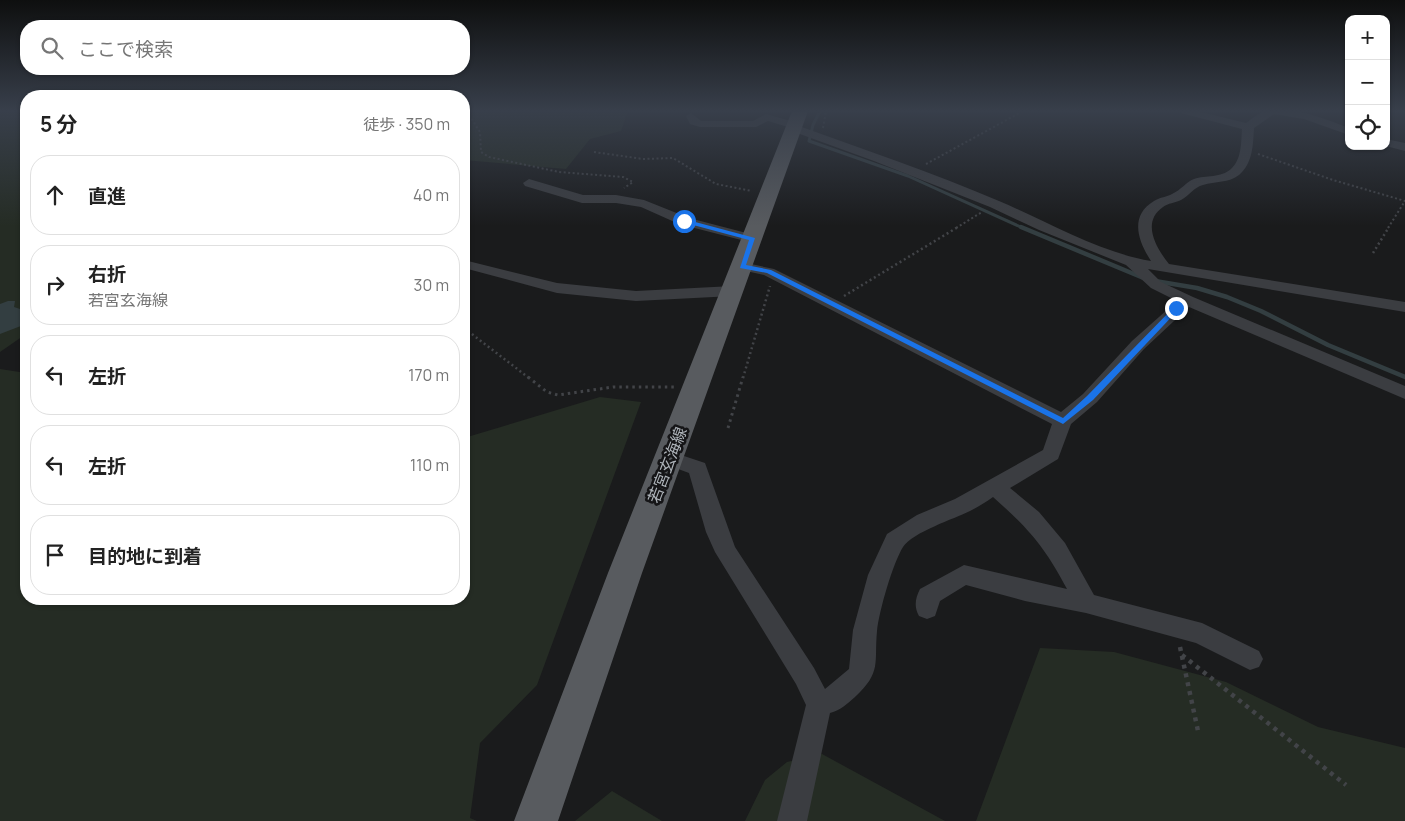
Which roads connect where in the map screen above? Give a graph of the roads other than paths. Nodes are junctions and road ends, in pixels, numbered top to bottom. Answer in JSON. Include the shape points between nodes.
{"nodes":[{"id":1,"x":785,"y":149,"type":"edge"},
{"id":2,"x":860,"y":149,"type":"edge"},
{"id":3,"x":1248,"y":149,"type":"edge"},
{"id":4,"x":528,"y":183,"type":"dead end"},
{"id":5,"x":753,"y":239,"type":"junction"},
{"id":6,"x":1131,"y":262,"type":"junction"},
{"id":7,"x":470,"y":266,"type":"edge"},
{"id":8,"x":1166,"y":269,"type":"junction"},
{"id":9,"x":738,"y":279,"type":"junction"},
{"id":10,"x":1187,"y":300,"type":"junction"},
{"id":11,"x":1405,"y":307,"type":"edge"},
{"id":12,"x":1405,"y":393,"type":"edge"},
{"id":13,"x":1063,"y":421,"type":"junction"},
{"id":14,"x":670,"y":458,"type":"junction"},
{"id":15,"x":995,"y":487,"type":"junction"},
{"id":16,"x":1086,"y":603,"type":"junction"},
{"id":17,"x":927,"y":610,"type":"dead end"},
{"id":18,"x":1250,"y":659,"type":"dead end"},
{"id":19,"x":819,"y":704,"type":"junction"},
{"id":20,"x":536,"y":821,"type":"edge"},
{"id":21,"x":792,"y":821,"type":"edge"}],
"edges":[{"from":1,"to":5,"type":"main road","name":"若宮玄海線"},
{"from":2,"to":6,"type":"street"},
{"from":3,"to":8,"type":"street","via":[[1232,174],[1221,179],[1199,181],[1149,210],[1144,220],[1144,235]]},
{"from":4,"to":5,"type":"street","via":[[582,199],[616,199],[644,204],[684,221]]},
{"from":5,"to":9,"type":"main road","name":"若宮玄海線"},
{"from":6,"to":8,"type":"street"},
{"from":6,"to":10,"type":"street","via":[[1156,285]]},
{"from":7,"to":9,"type":"street","via":[[558,288],[636,296]]},
{"from":8,"to":11,"type":"street"},
{"from":9,"to":13,"type":"street","via":[[769,272]]},
{"from":9,"to":14,"type":"main road","name":"若宮玄海線"},
{"from":10,"to":12,"type":"street"},
{"from":10,"to":13,"type":"street"},
{"from":13,"to":15,"type":"street","via":[[1051,454]]},
{"from":14,"to":19,"type":"street","via":[[698,468],[726,552],[805,676]]},
{"from":14,"to":20,"type":"main road","name":"若宮玄海線"},
{"from":15,"to":16,"type":"street","via":[[1031,518],[1057,549]]},
{"from":15,"to":19,"type":"street","via":[[925,521],[895,540],[880,575],[865,630],[860,676],[833,700]]},
{"from":16,"to":17,"type":"street","via":[[964,575],[928,596]]},
{"from":16,"to":18,"type":"street","via":[[1202,634]]},
{"from":19,"to":21,"type":"street"}]}
